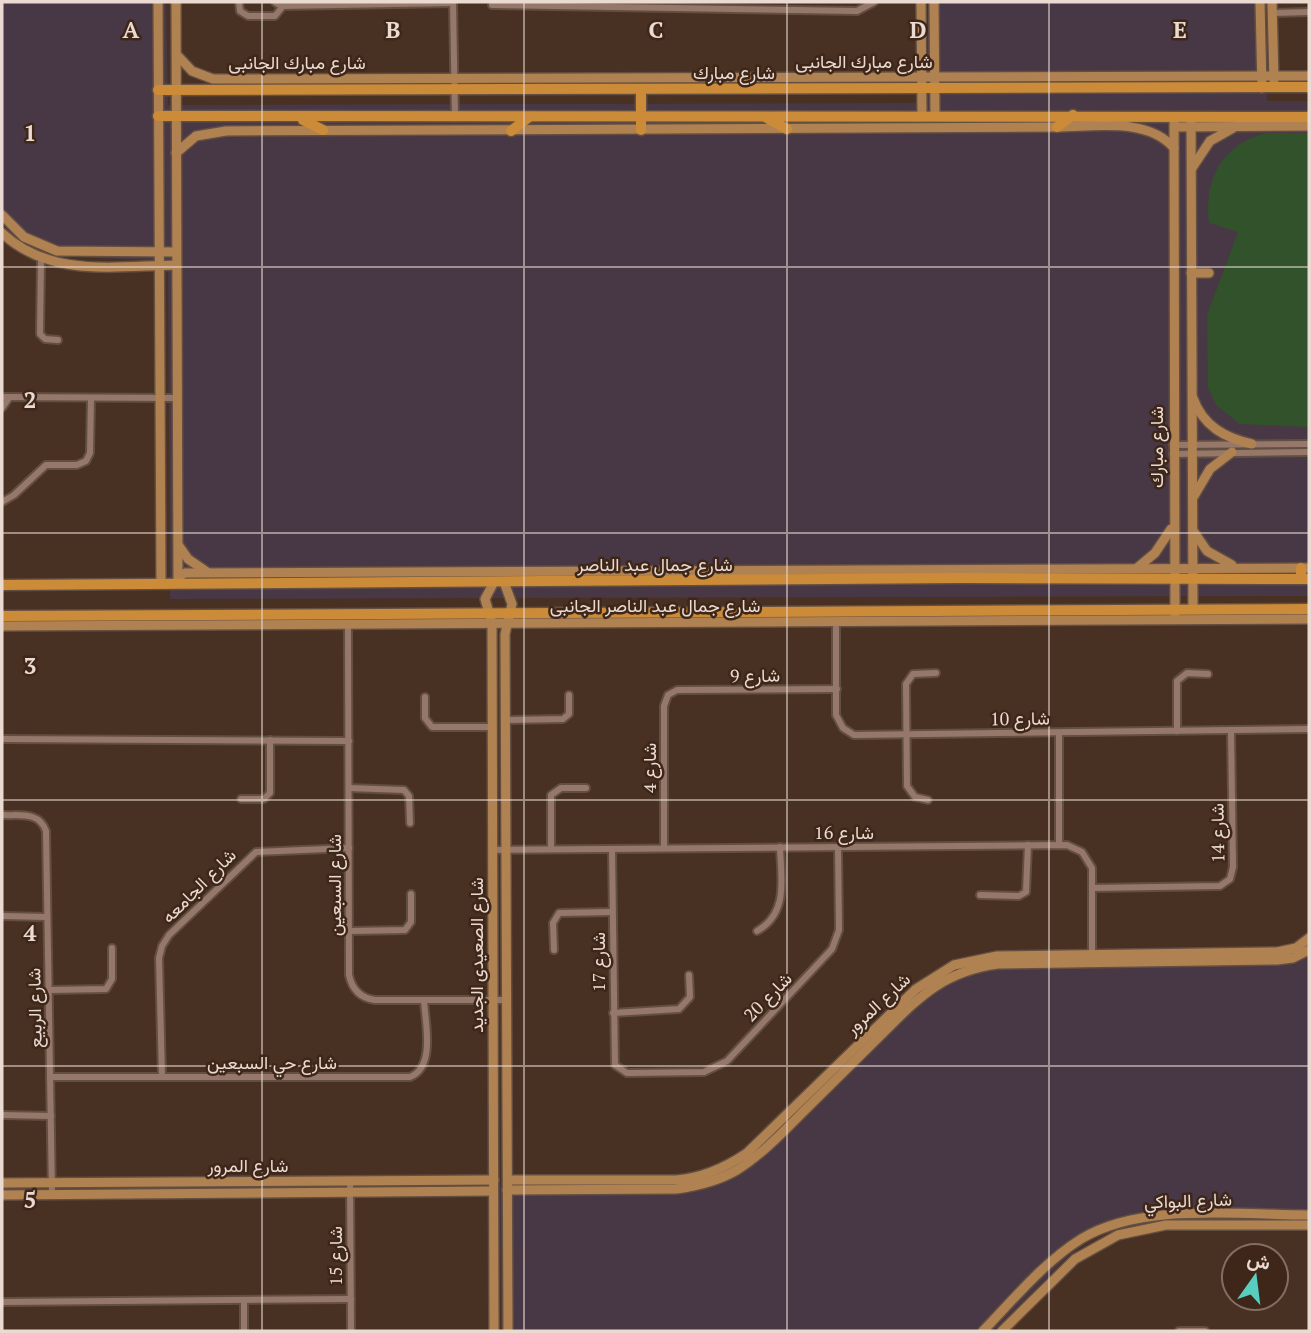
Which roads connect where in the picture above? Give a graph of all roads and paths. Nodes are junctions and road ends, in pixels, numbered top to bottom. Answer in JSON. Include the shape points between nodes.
{"nodes":[{"id":1,"x":158,"y":2,"type":"edge"},
{"id":2,"x":176,"y":2,"type":"edge"},
{"id":3,"x":239,"y":2,"type":"edge"},
{"id":4,"x":275,"y":2,"type":"edge"},
{"id":5,"x":453,"y":2,"type":"edge"},
{"id":6,"x":818,"y":2,"type":"edge"},
{"id":7,"x":874,"y":2,"type":"edge"},
{"id":8,"x":921,"y":2,"type":"edge"},
{"id":9,"x":934,"y":2,"type":"edge"},
{"id":10,"x":1260,"y":2,"type":"edge"},
{"id":11,"x":1272,"y":2,"type":"edge"},
{"id":12,"x":589,"y":4,"type":"edge"},
{"id":13,"x":492,"y":5,"type":"dead end"},
{"id":14,"x":283,"y":6,"type":"junction"},
{"id":15,"x":818,"y":10,"type":"junction"},
{"id":16,"x":1309,"y":12,"type":"edge"},
{"id":17,"x":1261,"y":14,"type":"junction"},
{"id":18,"x":1273,"y":14,"type":"junction"},
{"id":19,"x":177,"y":55,"type":"junction"},
{"id":20,"x":1261,"y":75,"type":"junction"},
{"id":21,"x":1273,"y":76,"type":"junction"},
{"id":22,"x":1309,"y":76,"type":"edge"},
{"id":23,"x":922,"y":83,"type":"junction"},
{"id":24,"x":935,"y":83,"type":"junction"},
{"id":25,"x":455,"y":85,"type":"junction"},
{"id":26,"x":1309,"y":87,"type":"edge"},
{"id":27,"x":1262,"y":88,"type":"junction"},
{"id":28,"x":1274,"y":88,"type":"junction"},
{"id":29,"x":641,"y":89,"type":"junction"},
{"id":30,"x":158,"y":90,"type":"junction"},
{"id":31,"x":177,"y":90,"type":"junction"},
{"id":32,"x":1073,"y":115,"type":"junction"},
{"id":33,"x":158,"y":116,"type":"junction"},
{"id":34,"x":176,"y":116,"type":"junction"},
{"id":35,"x":763,"y":116,"type":"junction"},
{"id":36,"x":922,"y":116,"type":"junction"},
{"id":37,"x":935,"y":116,"type":"junction"},
{"id":38,"x":529,"y":117,"type":"junction"},
{"id":39,"x":641,"y":117,"type":"junction"},
{"id":40,"x":1309,"y":117,"type":"edge"},
{"id":41,"x":300,"y":118,"type":"junction"},
{"id":42,"x":455,"y":118,"type":"junction"},
{"id":43,"x":1175,"y":122,"type":"junction"},
{"id":44,"x":1191,"y":122,"type":"junction"},
{"id":45,"x":1240,"y":126,"type":"junction"},
{"id":46,"x":1309,"y":126,"type":"edge"},
{"id":47,"x":1057,"y":127,"type":"junction"},
{"id":48,"x":787,"y":129,"type":"junction"},
{"id":49,"x":323,"y":130,"type":"junction"},
{"id":50,"x":642,"y":130,"type":"junction"},
{"id":51,"x":511,"y":131,"type":"junction"},
{"id":52,"x":1174,"y":148,"type":"junction"},
{"id":53,"x":176,"y":153,"type":"junction"},
{"id":54,"x":1191,"y":169,"type":"junction"},
{"id":55,"x":2,"y":215,"type":"edge"},
{"id":56,"x":2,"y":233,"type":"edge"},
{"id":57,"x":1173,"y":242,"type":"junction"},
{"id":58,"x":1191,"y":242,"type":"junction"},
{"id":59,"x":176,"y":252,"type":"junction"},
{"id":60,"x":159,"y":253,"type":"junction"},
{"id":61,"x":41,"y":259,"type":"junction"},
{"id":62,"x":159,"y":265,"type":"junction"},
{"id":63,"x":176,"y":265,"type":"junction"},
{"id":64,"x":1209,"y":273,"type":"dead end"},
{"id":65,"x":1191,"y":274,"type":"junction"},
{"id":66,"x":58,"y":340,"type":"dead end"},
{"id":67,"x":1191,"y":393,"type":"junction"},
{"id":68,"x":5,"y":398,"type":"edge"},
{"id":69,"x":91,"y":398,"type":"junction"},
{"id":70,"x":160,"y":398,"type":"junction"},
{"id":71,"x":177,"y":398,"type":"junction"},
{"id":72,"x":2,"y":408,"type":"edge"},
{"id":73,"x":1309,"y":444,"type":"edge"},
{"id":74,"x":1252,"y":448,"type":"junction"},
{"id":75,"x":1173,"y":449,"type":"junction"},
{"id":76,"x":1191,"y":449,"type":"junction"},
{"id":77,"x":1231,"y":452,"type":"junction"},
{"id":78,"x":1309,"y":452,"type":"edge"},
{"id":79,"x":1192,"y":501,"type":"junction"},
{"id":80,"x":2,"y":502,"type":"edge"},
{"id":81,"x":1173,"y":524,"type":"junction"},
{"id":82,"x":1192,"y":525,"type":"junction"},
{"id":83,"x":178,"y":544,"type":"junction"},
{"id":84,"x":1174,"y":568,"type":"junction"},
{"id":85,"x":1192,"y":568,"type":"junction"},
{"id":86,"x":1244,"y":568,"type":"junction"},
{"id":87,"x":1135,"y":569,"type":"junction"},
{"id":88,"x":211,"y":573,"type":"junction"},
{"id":89,"x":960,"y":574,"type":"junction"},
{"id":90,"x":1305,"y":574,"type":"edge"},
{"id":91,"x":618,"y":576,"type":"junction"},
{"id":92,"x":299,"y":578,"type":"junction"},
{"id":93,"x":1174,"y":580,"type":"junction"},
{"id":94,"x":1192,"y":580,"type":"junction"},
{"id":95,"x":161,"y":582,"type":"junction"},
{"id":96,"x":179,"y":582,"type":"junction"},
{"id":97,"x":499,"y":582,"type":"junction"},
{"id":98,"x":2,"y":585,"type":"edge"},
{"id":99,"x":1193,"y":608,"type":"junction"},
{"id":100,"x":1309,"y":609,"type":"edge"},
{"id":101,"x":1175,"y":614,"type":"junction"},
{"id":102,"x":2,"y":616,"type":"edge"},
{"id":103,"x":491,"y":618,"type":"junction"},
{"id":104,"x":509,"y":618,"type":"junction"},
{"id":105,"x":293,"y":619,"type":"junction"},
{"id":106,"x":398,"y":619,"type":"junction"},
{"id":107,"x":1309,"y":619,"type":"edge"},
{"id":108,"x":22,"y":621,"type":"junction"},
{"id":109,"x":836,"y":621,"type":"junction"},
{"id":110,"x":348,"y":624,"type":"junction"},
{"id":111,"x":2,"y":626,"type":"edge"},
{"id":112,"x":936,"y":673,"type":"dead end"},
{"id":113,"x":1208,"y":674,"type":"dead end"},
{"id":114,"x":836,"y":689,"type":"junction"},
{"id":115,"x":674,"y":691,"type":"joint"},
{"id":116,"x":569,"y":695,"type":"dead end"},
{"id":117,"x":425,"y":697,"type":"dead end"},
{"id":118,"x":505,"y":720,"type":"junction"},
{"id":119,"x":492,"y":727,"type":"junction"},
{"id":120,"x":1309,"y":729,"type":"edge"},
{"id":121,"x":1231,"y":730,"type":"junction"},
{"id":122,"x":1177,"y":731,"type":"junction"},
{"id":123,"x":1059,"y":733,"type":"junction"},
{"id":124,"x":906,"y":735,"type":"junction"},
{"id":125,"x":2,"y":739,"type":"edge"},
{"id":126,"x":270,"y":740,"type":"junction"},
{"id":127,"x":349,"y":741,"type":"junction"},
{"id":128,"x":586,"y":788,"type":"dead end"},
{"id":129,"x":349,"y":789,"type":"junction"},
{"id":130,"x":242,"y":799,"type":"dead end"},
{"id":131,"x":929,"y":800,"type":"dead end"},
{"id":132,"x":2,"y":815,"type":"edge"},
{"id":133,"x":410,"y":823,"type":"dead end"},
{"id":134,"x":1028,"y":845,"type":"junction"},
{"id":135,"x":1059,"y":845,"type":"junction"},
{"id":136,"x":780,"y":847,"type":"junction"},
{"id":137,"x":838,"y":847,"type":"junction"},
{"id":138,"x":349,"y":848,"type":"junction"},
{"id":139,"x":664,"y":848,"type":"junction"},
{"id":140,"x":506,"y":849,"type":"junction"},
{"id":141,"x":551,"y":849,"type":"junction"},
{"id":142,"x":612,"y":849,"type":"junction"},
{"id":143,"x":492,"y":850,"type":"junction"},
{"id":144,"x":1092,"y":888,"type":"junction"},
{"id":145,"x":411,"y":894,"type":"dead end"},
{"id":146,"x":980,"y":895,"type":"dead end"},
{"id":147,"x":612,"y":912,"type":"junction"},
{"id":148,"x":2,"y":916,"type":"edge"},
{"id":149,"x":47,"y":917,"type":"junction"},
{"id":150,"x":349,"y":931,"type":"junction"},
{"id":151,"x":757,"y":931,"type":"dead end"},
{"id":152,"x":1309,"y":938,"type":"edge"},
{"id":153,"x":112,"y":948,"type":"dead end"},
{"id":154,"x":554,"y":950,"type":"dead end"},
{"id":155,"x":1309,"y":950,"type":"edge"},
{"id":156,"x":1092,"y":958,"type":"junction"},
{"id":157,"x":689,"y":975,"type":"dead end"},
{"id":158,"x":49,"y":990,"type":"junction"},
{"id":159,"x":424,"y":1000,"type":"junction"},
{"id":160,"x":493,"y":1000,"type":"junction"},
{"id":161,"x":506,"y":1000,"type":"junction"},
{"id":162,"x":613,"y":1013,"type":"junction"},
{"id":163,"x":623,"y":1072,"type":"joint"},
{"id":164,"x":50,"y":1077,"type":"junction"},
{"id":165,"x":162,"y":1077,"type":"junction"},
{"id":166,"x":2,"y":1115,"type":"edge"},
{"id":167,"x":51,"y":1116,"type":"junction"},
{"id":168,"x":494,"y":1180,"type":"junction"},
{"id":169,"x":350,"y":1181,"type":"junction"},
{"id":170,"x":2,"y":1183,"type":"edge"},
{"id":171,"x":52,"y":1183,"type":"junction"},
{"id":172,"x":508,"y":1185,"type":"junction"},
{"id":173,"x":493,"y":1191,"type":"junction"},
{"id":174,"x":350,"y":1192,"type":"junction"},
{"id":175,"x":2,"y":1195,"type":"edge"},
{"id":176,"x":52,"y":1195,"type":"junction"},
{"id":177,"x":1309,"y":1215,"type":"edge"},
{"id":178,"x":1309,"y":1225,"type":"edge"},
{"id":179,"x":494,"y":1250,"type":"junction"},
{"id":180,"x":508,"y":1250,"type":"junction"},
{"id":181,"x":351,"y":1299,"type":"junction"},
{"id":182,"x":244,"y":1300,"type":"junction"},
{"id":183,"x":2,"y":1302,"type":"edge"},
{"id":184,"x":244,"y":1331,"type":"edge"},
{"id":185,"x":351,"y":1331,"type":"edge"},
{"id":186,"x":494,"y":1331,"type":"edge"},
{"id":187,"x":508,"y":1331,"type":"edge"},
{"id":188,"x":983,"y":1331,"type":"edge"},
{"id":189,"x":1002,"y":1331,"type":"edge"},
{"id":190,"x":1179,"y":1331,"type":"edge"},
{"id":191,"x":1203,"y":1331,"type":"edge"}],
"edges":[{"from":1,"to":30,"type":"main road"},
{"from":2,"to":19,"type":"main road"},
{"from":3,"to":14,"type":"street","via":[[240,11],[247,16],[275,16]]},
{"from":4,"to":14,"type":"street"},
{"from":5,"to":14,"type":"street"},
{"from":5,"to":25,"type":"street"},
{"from":6,"to":15,"type":"street"},
{"from":7,"to":15,"type":"street","via":[[857,10]]},
{"from":8,"to":23,"type":"main road"},
{"from":9,"to":24,"type":"main road"},
{"from":10,"to":17,"type":"main road"},
{"from":11,"to":18,"type":"main road"},
{"from":12,"to":13,"type":"street"},
{"from":12,"to":15,"type":"street"},
{"from":16,"to":18,"type":"street"},
{"from":17,"to":18,"type":"main road"},
{"from":17,"to":20,"type":"main road"},
{"from":18,"to":21,"type":"main road"},
{"from":19,"to":25,"type":"main road","name":"شارع مبارك الجانبى","via":[[191,71],[212,79]]},
{"from":19,"to":31,"type":"main road"},
{"from":20,"to":21,"type":"main road","name":"شارع مبارك الجانبى"},
{"from":20,"to":24,"type":"main road","name":"شارع مبارك الجانبى"},
{"from":20,"to":27,"type":"main road"},
{"from":21,"to":22,"type":"main road","name":"شارع مبارك الجانبى"},
{"from":21,"to":28,"type":"main road"},
{"from":23,"to":24,"type":"main road","name":"شارع مبارك"},
{"from":23,"to":25,"type":"main road","name":"شارع مبارك الجانبى"},
{"from":23,"to":29,"type":"main road","name":"شارع مبارك"},
{"from":23,"to":36,"type":"main road"},
{"from":24,"to":27,"type":"main road","name":"شارع مبارك"},
{"from":24,"to":37,"type":"main road"},
{"from":25,"to":29,"type":"main road","name":"شارع مبارك"},
{"from":25,"to":31,"type":"main road","name":"شارع مبارك"},
{"from":25,"to":42,"type":"street"},
{"from":26,"to":28,"type":"main road","name":"شارع مبارك"},
{"from":27,"to":28,"type":"main road","name":"شارع مبارك"},
{"from":29,"to":39,"type":"main road"},
{"from":30,"to":31,"type":"main road","name":"شارع مبارك"},
{"from":30,"to":33,"type":"main road"},
{"from":31,"to":34,"type":"main road"},
{"from":32,"to":37,"type":"main road"},
{"from":32,"to":43,"type":"main road"},
{"from":32,"to":47,"type":"main road"},
{"from":33,"to":34,"type":"main road"},
{"from":33,"to":60,"type":"main road"},
{"from":34,"to":41,"type":"main road"},
{"from":34,"to":53,"type":"main road"},
{"from":35,"to":36,"type":"main road"},
{"from":35,"to":39,"type":"main road"},
{"from":35,"to":48,"type":"main road"},
{"from":36,"to":37,"type":"main road"},
{"from":38,"to":39,"type":"main road"},
{"from":38,"to":42,"type":"main road"},
{"from":38,"to":51,"type":"main road"},
{"from":39,"to":50,"type":"main road"},
{"from":40,"to":44,"type":"main road"},
{"from":41,"to":42,"type":"main road"},
{"from":41,"to":49,"type":"main road"},
{"from":43,"to":44,"type":"main road"},
{"from":43,"to":52,"type":"main road","name":"شارع مبارك"},
{"from":44,"to":45,"type":"main road"},
{"from":44,"to":54,"type":"main road","name":"شارع مبارك"},
{"from":45,"to":46,"type":"main road"},
{"from":45,"to":54,"type":"main road","via":[[1210,141]]},
{"from":47,"to":48,"type":"main road"},
{"from":47,"to":52,"type":"main road","via":[[1140,128],[1163,137]]},
{"from":48,"to":50,"type":"main road"},
{"from":49,"to":51,"type":"main road"},
{"from":49,"to":53,"type":"main road","via":[[214,132],[196,136]]},
{"from":50,"to":51,"type":"main road"},
{"from":52,"to":57,"type":"main road","name":"شارع مبارك"},
{"from":53,"to":59,"type":"main road"},
{"from":54,"to":58,"type":"main road","name":"شارع مبارك"},
{"from":55,"to":60,"type":"main road","via":[[24,237],[57,251]]},
{"from":56,"to":61,"type":"main road"},
{"from":57,"to":58,"type":"main road"},
{"from":57,"to":75,"type":"main road","name":"شارع مبارك"},
{"from":58,"to":65,"type":"main road","name":"شارع مبارك"},
{"from":59,"to":60,"type":"main road"},
{"from":59,"to":63,"type":"main road"},
{"from":60,"to":62,"type":"main road"},
{"from":61,"to":62,"type":"main road","via":[[71,266]]},
{"from":61,"to":66,"type":"street","via":[[40,334]]},
{"from":62,"to":63,"type":"main road"},
{"from":62,"to":70,"type":"main road"},
{"from":63,"to":71,"type":"main road"},
{"from":64,"to":65,"type":"main road"},
{"from":65,"to":67,"type":"main road","name":"شارع مبارك"},
{"from":67,"to":74,"type":"main road","via":[[1210,425]]},
{"from":67,"to":76,"type":"main road","name":"شارع مبارك"},
{"from":68,"to":69,"type":"street"},
{"from":68,"to":72,"type":"street"},
{"from":69,"to":70,"type":"street"},
{"from":69,"to":80,"type":"street","via":[[86,461],[46,465]]},
{"from":70,"to":71,"type":"street"},
{"from":70,"to":95,"type":"main road"},
{"from":71,"to":83,"type":"main road"},
{"from":73,"to":74,"type":"street"},
{"from":74,"to":76,"type":"street"},
{"from":74,"to":77,"type":"street"},
{"from":74,"to":78,"type":"street"},
{"from":75,"to":76,"type":"street"},
{"from":75,"to":81,"type":"main road","name":"شارع مبارك"},
{"from":76,"to":77,"type":"street"},
{"from":76,"to":79,"type":"main road","name":"شارع مبارك"},
{"from":77,"to":79,"type":"main road","via":[[1204,476]]},
{"from":79,"to":82,"type":"main road","name":"شارع مبارك"},
{"from":81,"to":84,"type":"main road","name":"شارع مبارك"},
{"from":81,"to":87,"type":"main road","via":[[1156,553]]},
{"from":82,"to":85,"type":"main road","name":"شارع مبارك"},
{"from":82,"to":86,"type":"main road","via":[[1207,551],[1224,563]]},
{"from":83,"to":88,"type":"main road","via":[[188,559]]},
{"from":83,"to":96,"type":"main road"},
{"from":84,"to":85,"type":"main road"},
{"from":84,"to":87,"type":"main road"},
{"from":84,"to":93,"type":"main road","name":"شارع مبارك"},
{"from":85,"to":86,"type":"main road"},
{"from":85,"to":94,"type":"main road","name":"شارع مبارك"},
{"from":86,"to":90,"type":"main road"},
{"from":87,"to":89,"type":"main road"},
{"from":88,"to":92,"type":"main road","name":"شارع جمال عبد الناصر الجانبى"},
{"from":88,"to":96,"type":"main road","name":"شارع جمال عبد الناصر الجانبى","via":[[183,573]]},
{"from":89,"to":91,"type":"main road","name":"شارع جمال عبد الناصر"},
{"from":89,"to":93,"type":"main road","name":"شارع جمال عبد الناصر"},
{"from":90,"to":94,"type":"main road","name":"شارع جمال عبد الناصر"},
{"from":91,"to":92,"type":"main road","name":"شارع جمال عبد الناصر الجانبى"},
{"from":91,"to":97,"type":"main road","name":"شارع جمال عبد الناصر"},
{"from":92,"to":96,"type":"main road","name":"شارع جمال عبد الناصر"},
{"from":92,"to":97,"type":"main road","name":"شارع جمال عبد الناصر"},
{"from":93,"to":94,"type":"main road","name":"شارع جمال عبد الناصر"},
{"from":93,"to":101,"type":"main road","name":"شارع مبارك"},
{"from":94,"to":99,"type":"main road","name":"شارع مبارك"},
{"from":95,"to":96,"type":"main road","name":"شارع جمال عبد الناصر"},
{"from":95,"to":98,"type":"main road","name":"شارع جمال عبد الناصر"},
{"from":97,"to":103,"type":"main road","name":"شارع الصعيدى الجديد","via":[[486,596]]},
{"from":97,"to":104,"type":"main road","name":"شارع الصعيدى الجديد","via":[[510,595]]},
{"from":99,"to":100,"type":"main road"},
{"from":99,"to":101,"type":"main road"},
{"from":101,"to":104,"type":"main road"},
{"from":101,"to":107,"type":"main road","name":"شارع جمال عبد الناصر الجانبى"},
{"from":101,"to":109,"type":"main road","name":"شارع جمال عبد الناصر الجانبى"},
{"from":102,"to":108,"type":"main road"},
{"from":103,"to":104,"type":"main road"},
{"from":103,"to":106,"type":"main road"},
{"from":103,"to":119,"type":"main road","name":"شارع الصعيدى الجديد"},
{"from":104,"to":109,"type":"main road","name":"شارع جمال عبد الناصر الجانبى"},
{"from":104,"to":118,"type":"main road","name":"شارع الصعيدى الجديد"},
{"from":105,"to":106,"type":"main road"},
{"from":105,"to":108,"type":"main road"},
{"from":105,"to":110,"type":"main road"},
{"from":106,"to":110,"type":"main road"},
{"from":108,"to":111,"type":"main road"},
{"from":109,"to":114,"type":"street","name":"شارع 10"},
{"from":110,"to":127,"type":"street","name":"شارع السبعين"},
{"from":112,"to":124,"type":"street","via":[[907,678]]},
{"from":113,"to":122,"type":"street","via":[[1187,673],[1177,681]]},
{"from":114,"to":115,"type":"street","name":"شارع 9"},
{"from":114,"to":124,"type":"street","name":"شارع 10","via":[[836,715],[846,731],[859,736]]},
{"from":115,"to":139,"type":"street","name":"شارع 4","via":[[664,703]]},
{"from":116,"to":118,"type":"street","via":[[569,714],[560,720]]},
{"from":117,"to":119,"type":"street","via":[[425,718],[432,727]]},
{"from":118,"to":140,"type":"main road","name":"شارع الصعيدى الجديد"},
{"from":119,"to":143,"type":"main road","name":"شارع الصعيدى الجديد"},
{"from":120,"to":121,"type":"street","name":"شارع 10"},
{"from":121,"to":122,"type":"street","name":"شارع 10"},
{"from":121,"to":144,"type":"street","name":"شارع 14","via":[[1233,871],[1227,882],[1220,886]]},
{"from":122,"to":123,"type":"street","name":"شارع 10"},
{"from":123,"to":124,"type":"street","name":"شارع 10"},
{"from":123,"to":135,"type":"street"},
{"from":124,"to":131,"type":"street","via":[[908,790]]},
{"from":125,"to":126,"type":"street"},
{"from":126,"to":127,"type":"street"},
{"from":126,"to":130,"type":"street","via":[[270,793],[264,799]]},
{"from":127,"to":129,"type":"street","name":"شارع السبعين"},
{"from":128,"to":141,"type":"street","via":[[561,788],[551,795]]},
{"from":129,"to":133,"type":"street","via":[[404,790],[409,796]]},
{"from":129,"to":138,"type":"street","name":"شارع السبعين"},
{"from":132,"to":149,"type":"street","name":"شارع الربيع","via":[[33,816],[45,827]]},
{"from":134,"to":135,"type":"street","name":"شارع 16"},
{"from":134,"to":137,"type":"street","name":"شارع 16"},
{"from":134,"to":146,"type":"street","via":[[1026,892],[1019,896]]},
{"from":135,"to":144,"type":"street","name":"شارع 16","via":[[1086,856],[1092,868]]},
{"from":136,"to":137,"type":"street","name":"شارع 16"},
{"from":136,"to":139,"type":"street","name":"شارع 16"},
{"from":136,"to":151,"type":"street","via":[[780,904],[772,919]]},
{"from":137,"to":163,"type":"street","name":"شارع 20","via":[[839,930],[835,945],[727,1061],[704,1072]]},
{"from":138,"to":150,"type":"street","name":"شارع السبعين"},
{"from":138,"to":165,"type":"street","name":"شارع الجامعه","via":[[256,852],[169,935],[159,958]]},
{"from":139,"to":142,"type":"street","name":"شارع 16"},
{"from":140,"to":141,"type":"street","name":"شارع 16"},
{"from":140,"to":143,"type":"street","name":"شارع 16"},
{"from":140,"to":161,"type":"main road","name":"شارع الصعيدى الجديد"},
{"from":141,"to":142,"type":"street","name":"شارع 16"},
{"from":142,"to":147,"type":"street","name":"شارع 17"},
{"from":143,"to":160,"type":"main road","name":"شارع الصعيدى الجديد"},
{"from":144,"to":156,"type":"street","name":"شارع 16"},
{"from":145,"to":150,"type":"street","via":[[411,922],[405,930]]},
{"from":147,"to":154,"type":"street","via":[[559,914],[553,923]]},
{"from":147,"to":162,"type":"street","name":"شارع 17"},
{"from":148,"to":149,"type":"street"},
{"from":149,"to":158,"type":"street","name":"شارع الربيع"},
{"from":150,"to":159,"type":"street","name":"شارع السبعين","via":[[349,975],[357,992],[375,1000]]},
{"from":152,"to":156,"type":"main road","name":"شارع المرور","via":[[1284,951]]},
{"from":153,"to":158,"type":"street","via":[[112,979],[106,989]]},
{"from":155,"to":156,"type":"main road","name":"شارع المرور","via":[[1278,960]]},
{"from":156,"to":172,"type":"main road","name":"شارع المرور","via":[[997,956],[962,962],[923,983],[782,1126],[739,1158],[694,1178]]},
{"from":157,"to":162,"type":"street","via":[[690,997],[679,1009]]},
{"from":158,"to":164,"type":"street","name":"شارع الربيع"},
{"from":159,"to":160,"type":"street","name":"شارع السبعين"},
{"from":159,"to":165,"type":"street","name":"شارع حي السبعين","via":[[426,1061],[411,1077]]},
{"from":160,"to":161,"type":"street","name":"شارع السبعين"},
{"from":160,"to":168,"type":"main road","name":"شارع الصعيدى الجديد"},
{"from":161,"to":172,"type":"main road","name":"شارع الصعيدى الجديد"},
{"from":162,"to":163,"type":"street","name":"شارع 17","via":[[613,1058]]},
{"from":164,"to":165,"type":"street","name":"شارع حي السبعين"},
{"from":164,"to":167,"type":"street","name":"شارع الربيع"},
{"from":166,"to":167,"type":"street"},
{"from":167,"to":171,"type":"street","name":"شارع الربيع"},
{"from":168,"to":169,"type":"main road","name":"شارع المرور"},
{"from":168,"to":173,"type":"main road","name":"شارع الصعيدى الجديد"},
{"from":169,"to":171,"type":"main road","name":"شارع المرور"},
{"from":169,"to":174,"type":"street","name":"شارع 15"},
{"from":170,"to":171,"type":"main road","name":"شارع المرور"},
{"from":171,"to":176,"type":"street","name":"شارع الربيع"},
{"from":172,"to":180,"type":"main road","name":"شارع الصعيدى الجديد"},
{"from":173,"to":174,"type":"main road","name":"شارع المرور"},
{"from":173,"to":179,"type":"main road","name":"شارع الصعيدى الجديد"},
{"from":174,"to":176,"type":"main road","name":"شارع المرور"},
{"from":174,"to":181,"type":"street","name":"شارع 15"},
{"from":175,"to":176,"type":"main road","name":"شارع المرور"},
{"from":177,"to":188,"type":"main road","name":"شارع البواكي","via":[[1167,1216],[1123,1222],[1067,1249]]},
{"from":178,"to":189,"type":"main road","name":"شارع البواكي","via":[[1166,1225],[1118,1235],[1075,1259]]},
{"from":179,"to":180,"type":"main road"},
{"from":179,"to":186,"type":"main road","name":"شارع الصعيدى الجديد"},
{"from":180,"to":187,"type":"main road","name":"شارع الصعيدى الجديد"},
{"from":181,"to":182,"type":"street"},
{"from":181,"to":185,"type":"street","name":"شارع 15"},
{"from":182,"to":183,"type":"street"},
{"from":182,"to":184,"type":"street"},
{"from":190,"to":191,"type":"street"}]}
